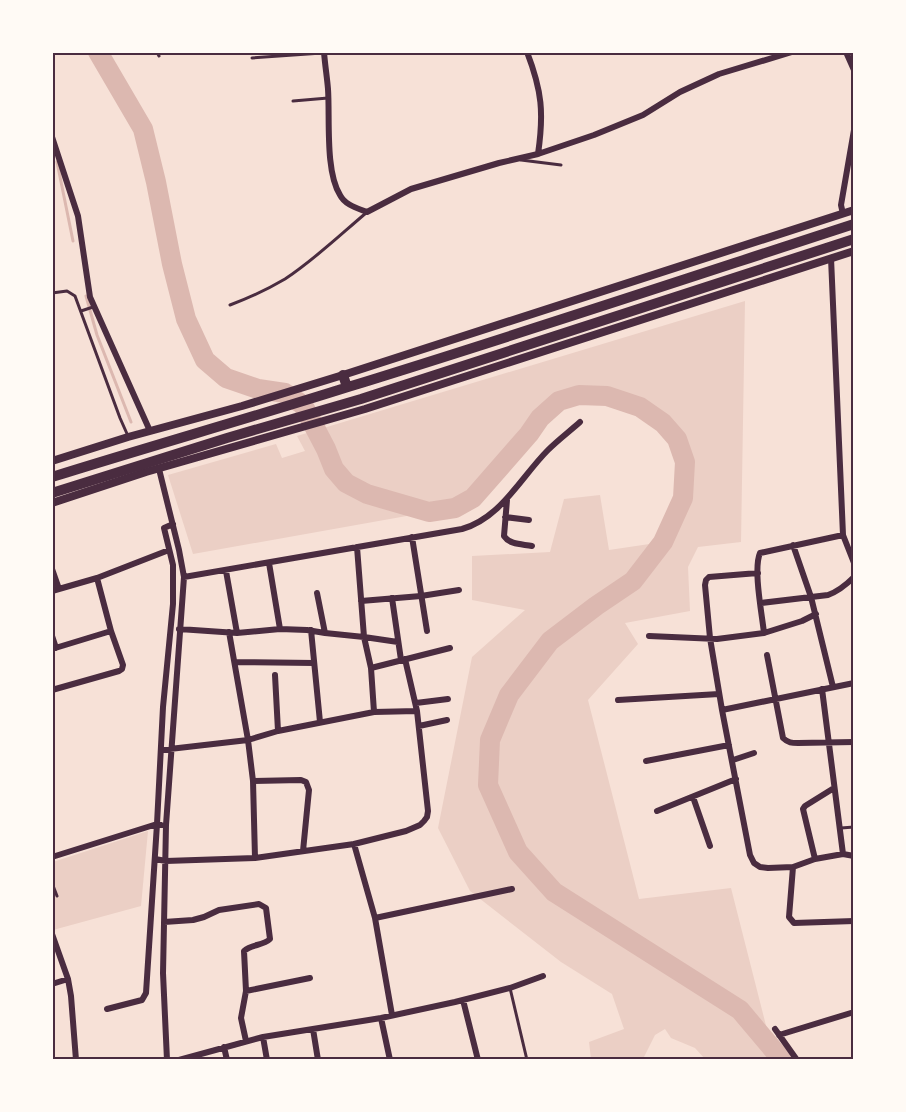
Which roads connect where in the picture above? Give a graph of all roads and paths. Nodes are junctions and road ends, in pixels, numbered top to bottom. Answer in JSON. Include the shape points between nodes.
{"nodes":[{"id":1,"x":324,"y":52,"type":"edge"},
{"id":2,"x":527,"y":52,"type":"edge"},
{"id":3,"x":792,"y":52,"type":"edge"},
{"id":4,"x":846,"y":52,"type":"edge"},
{"id":5,"x":252,"y":58,"type":"dead end"},
{"id":6,"x":854,"y":70,"type":"edge"},
{"id":7,"x":328,"y":98,"type":"junction"},
{"id":8,"x":293,"y":101,"type":"dead end"},
{"id":9,"x":854,"y":130,"type":"edge"},
{"id":10,"x":52,"y":137,"type":"edge"},
{"id":11,"x":538,"y":154,"type":"junction"},
{"id":12,"x":516,"y":159,"type":"junction"},
{"id":13,"x":561,"y":165,"type":"dead end"},
{"id":14,"x":854,"y":210,"type":"edge"},
{"id":15,"x":367,"y":212,"type":"junction"},
{"id":16,"x":843,"y":214,"type":"junction"},
{"id":17,"x":854,"y":224,"type":"edge"},
{"id":18,"x":854,"y":238,"type":"edge"},
{"id":19,"x":854,"y":251,"type":"edge"},
{"id":20,"x":831,"y":258,"type":"junction"},
{"id":21,"x":52,"y":293,"type":"edge"},
{"id":22,"x":230,"y":305,"type":"dead end"},
{"id":23,"x":93,"y":307,"type":"junction"},
{"id":24,"x":83,"y":310,"type":"junction"},
{"id":25,"x":344,"y":375,"type":"junction"},
{"id":26,"x":347,"y":387,"type":"junction"},
{"id":27,"x":363,"y":404,"type":"junction"},
{"id":28,"x":221,"y":411,"type":"junction"},
{"id":29,"x":580,"y":422,"type":"dead end"},
{"id":30,"x":224,"y":424,"type":"junction"},
{"id":31,"x":150,"y":431,"type":"junction"},
{"id":32,"x":128,"y":437,"type":"junction"},
{"id":33,"x":229,"y":443,"type":"junction"},
{"id":34,"x":53,"y":459,"type":"edge"},
{"id":35,"x":159,"y":469,"type":"junction"},
{"id":36,"x":52,"y":477,"type":"edge"},
{"id":37,"x":52,"y":493,"type":"edge"},
{"id":38,"x":507,"y":500,"type":"junction"},
{"id":39,"x":52,"y":503,"type":"edge"},
{"id":40,"x":506,"y":517,"type":"junction"},
{"id":41,"x":529,"y":520,"type":"dead end"},
{"id":42,"x":169,"y":526,"type":"junction"},
{"id":43,"x":843,"y":535,"type":"junction"},
{"id":44,"x":412,"y":537,"type":"junction"},
{"id":45,"x":793,"y":545,"type":"junction"},
{"id":46,"x":532,"y":546,"type":"dead end"},
{"id":47,"x":357,"y":547,"type":"junction"},
{"id":48,"x":169,"y":550,"type":"junction"},
{"id":49,"x":268,"y":563,"type":"junction"},
{"id":50,"x":854,"y":563,"type":"edge"},
{"id":51,"x":52,"y":569,"type":"edge"},
{"id":52,"x":226,"y":571,"type":"junction"},
{"id":53,"x":758,"y":573,"type":"junction"},
{"id":54,"x":184,"y":577,"type":"junction"},
{"id":55,"x":854,"y":577,"type":"edge"},
{"id":56,"x":97,"y":578,"type":"junction"},
{"id":57,"x":56,"y":590,"type":"edge"},
{"id":58,"x":459,"y":590,"type":"dead end"},
{"id":59,"x":317,"y":593,"type":"dead end"},
{"id":60,"x":421,"y":596,"type":"junction"},
{"id":61,"x":812,"y":597,"type":"junction"},
{"id":62,"x":392,"y":598,"type":"junction"},
{"id":63,"x":362,"y":601,"type":"junction"},
{"id":64,"x":761,"y":603,"type":"junction"},
{"id":65,"x":816,"y":614,"type":"junction"},
{"id":66,"x":179,"y":629,"type":"junction"},
{"id":67,"x":280,"y":629,"type":"junction"},
{"id":68,"x":311,"y":630,"type":"junction"},
{"id":69,"x":427,"y":631,"type":"dead end"},
{"id":70,"x":111,"y":632,"type":"junction"},
{"id":71,"x":233,"y":632,"type":"junction"},
{"id":72,"x":325,"y":633,"type":"junction"},
{"id":73,"x":764,"y":633,"type":"junction"},
{"id":74,"x":52,"y":636,"type":"edge"},
{"id":75,"x":649,"y":636,"type":"dead end"},
{"id":76,"x":364,"y":637,"type":"junction"},
{"id":77,"x":710,"y":638,"type":"junction"},
{"id":78,"x":398,"y":642,"type":"junction"},
{"id":79,"x":54,"y":648,"type":"edge"},
{"id":80,"x":450,"y":648,"type":"dead end"},
{"id":81,"x":767,"y":655,"type":"dead end"},
{"id":82,"x":403,"y":660,"type":"junction"},
{"id":83,"x":235,"y":662,"type":"junction"},
{"id":84,"x":314,"y":663,"type":"junction"},
{"id":85,"x":371,"y":668,"type":"junction"},
{"id":86,"x":275,"y":675,"type":"dead end"},
{"id":87,"x":854,"y":683,"type":"edge"},
{"id":88,"x":833,"y":687,"type":"junction"},
{"id":89,"x":822,"y":689,"type":"junction"},
{"id":90,"x":52,"y":690,"type":"edge"},
{"id":91,"x":719,"y":694,"type":"junction"},
{"id":92,"x":448,"y":699,"type":"dead end"},
{"id":93,"x":776,"y":699,"type":"junction"},
{"id":94,"x":618,"y":700,"type":"dead end"},
{"id":95,"x":416,"y":703,"type":"junction"},
{"id":96,"x":722,"y":710,"type":"junction"},
{"id":97,"x":417,"y":711,"type":"junction"},
{"id":98,"x":374,"y":712,"type":"junction"},
{"id":99,"x":447,"y":720,"type":"dead end"},
{"id":100,"x":320,"y":722,"type":"junction"},
{"id":101,"x":419,"y":726,"type":"junction"},
{"id":102,"x":278,"y":730,"type":"junction"},
{"id":103,"x":248,"y":740,"type":"junction"},
{"id":104,"x":854,"y":742,"type":"edge"},
{"id":105,"x":828,"y":743,"type":"junction"},
{"id":106,"x":729,"y":746,"type":"junction"},
{"id":107,"x":166,"y":750,"type":"junction"},
{"id":108,"x":754,"y":753,"type":"dead end"},
{"id":109,"x":733,"y":760,"type":"junction"},
{"id":110,"x":646,"y":761,"type":"dead end"},
{"id":111,"x":736,"y":779,"type":"junction"},
{"id":112,"x":253,"y":782,"type":"junction"},
{"id":113,"x":834,"y":788,"type":"junction"},
{"id":114,"x":693,"y":797,"type":"junction"},
{"id":115,"x":657,"y":811,"type":"dead end"},
{"id":116,"x":161,"y":825,"type":"junction"},
{"id":117,"x":854,"y":827,"type":"edge"},
{"id":118,"x":839,"y":829,"type":"junction"},
{"id":119,"x":354,"y":844,"type":"junction"},
{"id":120,"x":710,"y":846,"type":"dead end"},
{"id":121,"x":303,"y":851,"type":"junction"},
{"id":122,"x":843,"y":854,"type":"junction"},
{"id":123,"x":854,"y":856,"type":"edge"},
{"id":124,"x":52,"y":857,"type":"edge"},
{"id":125,"x":255,"y":858,"type":"junction"},
{"id":126,"x":156,"y":859,"type":"junction"},
{"id":127,"x":814,"y":859,"type":"junction"},
{"id":128,"x":165,"y":861,"type":"junction"},
{"id":129,"x":793,"y":867,"type":"junction"},
{"id":130,"x":52,"y":884,"type":"edge"},
{"id":131,"x":512,"y":889,"type":"dead end"},
{"id":132,"x":57,"y":896,"type":"dead end"},
{"id":133,"x":153,"y":916,"type":"junction"},
{"id":134,"x":375,"y":918,"type":"junction"},
{"id":135,"x":164,"y":919,"type":"junction"},
{"id":136,"x":854,"y":921,"type":"edge"},
{"id":137,"x":52,"y":934,"type":"edge"},
{"id":138,"x":151,"y":940,"type":"junction"},
{"id":139,"x":163,"y":941,"type":"junction"},
{"id":140,"x":155,"y":976,"type":"junction"},
{"id":141,"x":543,"y":976,"type":"dead end"},
{"id":142,"x":68,"y":978,"type":"junction"},
{"id":143,"x":310,"y":978,"type":"dead end"},
{"id":144,"x":52,"y":984,"type":"edge"},
{"id":145,"x":510,"y":988,"type":"junction"},
{"id":146,"x":246,"y":991,"type":"junction"},
{"id":147,"x":463,"y":1000,"type":"junction"},
{"id":148,"x":107,"y":1009,"type":"dead end"},
{"id":149,"x":854,"y":1012,"type":"edge"},
{"id":150,"x":392,"y":1015,"type":"junction"},
{"id":151,"x":381,"y":1018,"type":"junction"},
{"id":152,"x":313,"y":1029,"type":"junction"},
{"id":153,"x":775,"y":1029,"type":"dead end"},
{"id":154,"x":779,"y":1035,"type":"junction"},
{"id":155,"x":263,"y":1037,"type":"junction"},
{"id":156,"x":246,"y":1041,"type":"junction"},
{"id":157,"x":224,"y":1047,"type":"junction"},
{"id":158,"x":76,"y":1059,"type":"edge"},
{"id":159,"x":168,"y":1059,"type":"edge"},
{"id":160,"x":179,"y":1059,"type":"edge"},
{"id":161,"x":227,"y":1059,"type":"edge"},
{"id":162,"x":267,"y":1059,"type":"edge"},
{"id":163,"x":318,"y":1059,"type":"edge"},
{"id":164,"x":390,"y":1059,"type":"edge"},
{"id":165,"x":478,"y":1059,"type":"edge"},
{"id":166,"x":527,"y":1059,"type":"edge"},
{"id":167,"x":797,"y":1059,"type":"edge"}],
"edges":[{"from":1,"to":5,"type":"lane"},
{"from":1,"to":7,"type":"street"},
{"from":2,"to":11,"type":"street","via":[[541,96]]},
{"from":3,"to":11,"type":"street","via":[[720,74],[643,115]]},
{"from":4,"to":6,"type":"street"},
{"from":7,"to":8,"type":"lane"},
{"from":7,"to":15,"type":"street","via":[[334,180],[345,201]]},
{"from":9,"to":16,"type":"street","via":[[841,205]]},
{"from":10,"to":23,"type":"street","via":[[78,216]]},
{"from":11,"to":12,"type":"street"},
{"from":12,"to":13,"type":"lane"},
{"from":12,"to":15,"type":"street","via":[[411,189]]},
{"from":14,"to":16,"type":"street"},
{"from":15,"to":22,"type":"lane","via":[[293,274]]},
{"from":16,"to":25,"type":"street"},
{"from":17,"to":26,"type":"highway"},
{"from":18,"to":27,"type":"highway","via":[[658,301]]},
{"from":19,"to":20,"type":"street"},
{"from":20,"to":27,"type":"street"},
{"from":20,"to":43,"type":"street"},
{"from":21,"to":24,"type":"lane","via":[[67,291]]},
{"from":23,"to":24,"type":"lane"},
{"from":23,"to":31,"type":"street"},
{"from":24,"to":32,"type":"lane"},
{"from":25,"to":26,"type":"highway"},
{"from":25,"to":28,"type":"street"},
{"from":26,"to":30,"type":"highway"},
{"from":27,"to":33,"type":"highway"},
{"from":28,"to":30,"type":"highway"},
{"from":28,"to":31,"type":"street"},
{"from":29,"to":38,"type":"street","via":[[548,449]]},
{"from":30,"to":36,"type":"highway"},
{"from":31,"to":32,"type":"street"},
{"from":32,"to":34,"type":"street"},
{"from":33,"to":35,"type":"street"},
{"from":33,"to":37,"type":"highway"},
{"from":35,"to":39,"type":"street"},
{"from":35,"to":42,"type":"street"},
{"from":38,"to":40,"type":"street"},
{"from":38,"to":44,"type":"street","via":[[471,526]]},
{"from":40,"to":41,"type":"street"},
{"from":40,"to":46,"type":"street","via":[[505,538]]},
{"from":42,"to":48,"type":"street","via":[[164,528]]},
{"from":42,"to":54,"type":"street"},
{"from":43,"to":45,"type":"street"},
{"from":43,"to":50,"type":"street"},
{"from":44,"to":47,"type":"street"},
{"from":44,"to":60,"type":"street"},
{"from":45,"to":53,"type":"street","via":[[760,553]]},
{"from":45,"to":61,"type":"street"},
{"from":47,"to":49,"type":"street"},
{"from":47,"to":63,"type":"street"},
{"from":48,"to":56,"type":"street"},
{"from":48,"to":107,"type":"street","via":[[173,604],[163,707]]},
{"from":49,"to":52,"type":"street"},
{"from":49,"to":67,"type":"street"},
{"from":51,"to":57,"type":"street"},
{"from":52,"to":54,"type":"street"},
{"from":52,"to":71,"type":"street"},
{"from":53,"to":64,"type":"street"},
{"from":53,"to":77,"type":"street","via":[[706,580]]},
{"from":54,"to":66,"type":"street"},
{"from":55,"to":61,"type":"street","via":[[836,592]]},
{"from":56,"to":57,"type":"street"},
{"from":56,"to":70,"type":"street"},
{"from":58,"to":60,"type":"street"},
{"from":59,"to":72,"type":"street"},
{"from":60,"to":62,"type":"street"},
{"from":60,"to":69,"type":"street"},
{"from":61,"to":64,"type":"street"},
{"from":61,"to":65,"type":"street"},
{"from":62,"to":63,"type":"street"},
{"from":62,"to":78,"type":"street"},
{"from":63,"to":76,"type":"street"},
{"from":64,"to":73,"type":"street"},
{"from":65,"to":73,"type":"street"},
{"from":65,"to":88,"type":"street"},
{"from":66,"to":71,"type":"street"},
{"from":66,"to":107,"type":"street"},
{"from":67,"to":68,"type":"street"},
{"from":67,"to":71,"type":"street"},
{"from":68,"to":72,"type":"street"},
{"from":68,"to":84,"type":"street"},
{"from":70,"to":79,"type":"street"},
{"from":70,"to":90,"type":"street","via":[[122,669]]},
{"from":71,"to":83,"type":"street"},
{"from":72,"to":76,"type":"street"},
{"from":73,"to":77,"type":"street"},
{"from":74,"to":79,"type":"street"},
{"from":75,"to":77,"type":"street"},
{"from":76,"to":78,"type":"street"},
{"from":76,"to":85,"type":"street"},
{"from":77,"to":91,"type":"street"},
{"from":78,"to":82,"type":"street"},
{"from":80,"to":82,"type":"street"},
{"from":81,"to":93,"type":"street"},
{"from":82,"to":85,"type":"street"},
{"from":82,"to":95,"type":"street"},
{"from":83,"to":84,"type":"street"},
{"from":83,"to":103,"type":"street"},
{"from":84,"to":100,"type":"street"},
{"from":85,"to":98,"type":"street"},
{"from":86,"to":102,"type":"street"},
{"from":87,"to":88,"type":"street"},
{"from":88,"to":89,"type":"street"},
{"from":89,"to":93,"type":"street"},
{"from":89,"to":105,"type":"street"},
{"from":91,"to":94,"type":"street"},
{"from":91,"to":96,"type":"street"},
{"from":92,"to":95,"type":"street"},
{"from":93,"to":96,"type":"street"},
{"from":93,"to":105,"type":"street","via":[[786,741]]},
{"from":95,"to":97,"type":"street"},
{"from":96,"to":106,"type":"street"},
{"from":97,"to":98,"type":"street"},
{"from":97,"to":101,"type":"street"},
{"from":98,"to":100,"type":"street"},
{"from":99,"to":101,"type":"street"},
{"from":100,"to":102,"type":"street"},
{"from":101,"to":119,"type":"street","via":[[427,817],[406,831]]},
{"from":102,"to":103,"type":"street"},
{"from":103,"to":107,"type":"street"},
{"from":103,"to":112,"type":"street"},
{"from":104,"to":105,"type":"street"},
{"from":105,"to":113,"type":"street"},
{"from":106,"to":109,"type":"street"},
{"from":106,"to":110,"type":"street"},
{"from":107,"to":116,"type":"street"},
{"from":107,"to":116,"type":"street"},
{"from":108,"to":109,"type":"street"},
{"from":109,"to":111,"type":"street"},
{"from":111,"to":114,"type":"street"},
{"from":111,"to":129,"type":"street","via":[[754,863],[760,867]]},
{"from":112,"to":121,"type":"street","via":[[306,782],[309,790]]},
{"from":112,"to":125,"type":"street"},
{"from":113,"to":118,"type":"street"},
{"from":113,"to":127,"type":"street","via":[[803,809]]},
{"from":114,"to":115,"type":"street"},
{"from":114,"to":120,"type":"street"},
{"from":116,"to":124,"type":"street"},
{"from":116,"to":126,"type":"street"},
{"from":116,"to":128,"type":"street"},
{"from":117,"to":118,"type":"lane"},
{"from":118,"to":122,"type":"street"},
{"from":119,"to":121,"type":"street"},
{"from":119,"to":134,"type":"street"},
{"from":121,"to":125,"type":"street"},
{"from":122,"to":123,"type":"street"},
{"from":122,"to":127,"type":"street"},
{"from":125,"to":128,"type":"street"},
{"from":126,"to":128,"type":"street"},
{"from":126,"to":133,"type":"street"},
{"from":127,"to":129,"type":"street"},
{"from":128,"to":135,"type":"street"},
{"from":129,"to":136,"type":"street","via":[[791,921]]},
{"from":130,"to":132,"type":"lane"},
{"from":131,"to":134,"type":"street"},
{"from":133,"to":135,"type":"street"},
{"from":133,"to":138,"type":"street"},
{"from":134,"to":150,"type":"street"},
{"from":135,"to":139,"type":"street"},
{"from":135,"to":146,"type":"street","via":[[193,920],[219,910],[264,906],[270,939],[244,951]]},
{"from":137,"to":142,"type":"street"},
{"from":138,"to":139,"type":"street"},
{"from":138,"to":140,"type":"street"},
{"from":139,"to":140,"type":"street"},
{"from":140,"to":148,"type":"street","via":[[142,1000]]},
{"from":140,"to":159,"type":"street"},
{"from":141,"to":145,"type":"street"},
{"from":142,"to":144,"type":"street"},
{"from":142,"to":158,"type":"street"},
{"from":143,"to":146,"type":"street"},
{"from":145,"to":147,"type":"street"},
{"from":145,"to":166,"type":"lane"},
{"from":146,"to":156,"type":"street","via":[[241,1018]]},
{"from":147,"to":150,"type":"street"},
{"from":147,"to":165,"type":"street"},
{"from":149,"to":154,"type":"street"},
{"from":150,"to":151,"type":"street"},
{"from":151,"to":152,"type":"street"},
{"from":151,"to":164,"type":"street"},
{"from":152,"to":155,"type":"street"},
{"from":152,"to":163,"type":"street"},
{"from":153,"to":154,"type":"street"},
{"from":154,"to":167,"type":"street"},
{"from":155,"to":156,"type":"street"},
{"from":155,"to":162,"type":"street"},
{"from":156,"to":157,"type":"street"},
{"from":157,"to":160,"type":"street"},
{"from":157,"to":161,"type":"street"}]}
